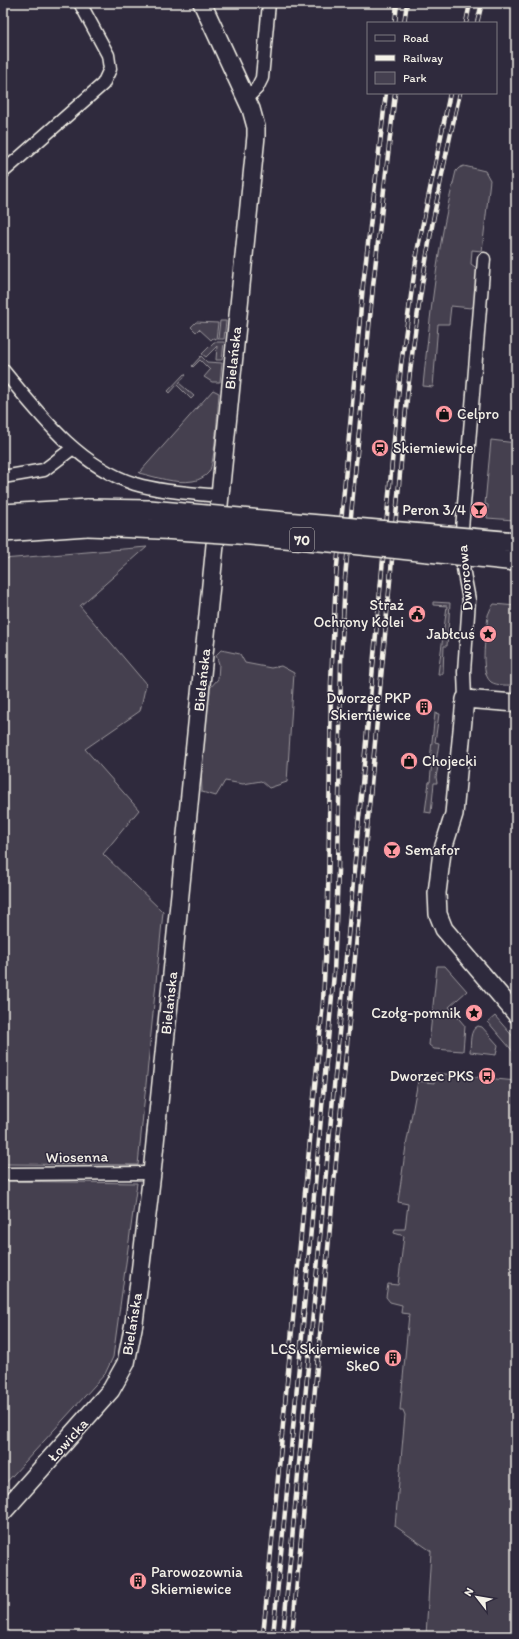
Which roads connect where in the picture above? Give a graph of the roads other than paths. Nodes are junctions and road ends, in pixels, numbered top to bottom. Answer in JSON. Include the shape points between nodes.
{"nodes":[{"id":1,"x":80,"y":3,"type":"edge"},
{"id":2,"x":202,"y":3,"type":"edge"},
{"id":3,"x":269,"y":3,"type":"edge"},
{"id":4,"x":246,"y":99,"type":"junction"},
{"id":5,"x":3,"y":172,"type":"edge"},
{"id":6,"x":484,"y":259,"type":"dead end"},
{"id":7,"x":3,"y":370,"type":"edge"},
{"id":8,"x":73,"y":448,"type":"junction"},
{"id":9,"x":3,"y":477,"type":"edge"},
{"id":10,"x":219,"y":496,"type":"junction"},
{"id":11,"x":3,"y":514,"type":"edge"},
{"id":12,"x":88,"y":518,"type":"junction"},
{"id":13,"x":3,"y":532,"type":"edge"},
{"id":14,"x":516,"y":542,"type":"edge"},
{"id":15,"x":516,"y":561,"type":"edge"},
{"id":16,"x":465,"y":699,"type":"junction"},
{"id":17,"x":516,"y":703,"type":"edge"},
{"id":18,"x":516,"y":1014,"type":"edge"},
{"id":19,"x":152,"y":1173,"type":"junction"},
{"id":20,"x":3,"y":1174,"type":"edge"},
{"id":21,"x":126,"y":1363,"type":"joint"},
{"id":22,"x":3,"y":1512,"type":"edge"}],
"edges":[{"from":1,"to":5,"type":"street","via":[[108,55],[110,70],[103,84]]},
{"from":2,"to":4,"type":"street","name":"Bielańska"},
{"from":3,"to":4,"type":"street","via":[[262,78],[257,88]]},
{"from":4,"to":10,"type":"street","name":"Bielańska","via":[[254,119],[256,136]]},
{"from":6,"to":16,"type":"street","name":"Dworcowa","via":[[462,529],[469,600],[464,672]]},
{"from":7,"to":8,"type":"street"},
{"from":8,"to":9,"type":"street","via":[[44,470]]},
{"from":8,"to":10,"type":"street","via":[[98,466],[134,483],[152,488]]},
{"from":10,"to":19,"type":"street","name":"Bielańska"},
{"from":11,"to":12,"type":"main road","number":"70"},
{"from":12,"to":13,"type":"main road","number":"70"},
{"from":12,"to":14,"type":"main road","number":"70","bridge":true,"via":[[149,510]]},
{"from":12,"to":15,"type":"main road","number":"70","bridge":true,"via":[[148,528],[346,543]]},
{"from":16,"to":17,"type":"street"},
{"from":16,"to":18,"type":"street","name":"Dworcowa","via":[[454,814],[444,844],[437,908],[448,935]]},
{"from":19,"to":20,"type":"street","name":"Wiosenna"},
{"from":19,"to":21,"type":"street","name":"Bielańska","via":[[134,1323]]},
{"from":21,"to":22,"type":"street","name":"Łowicka","via":[[111,1390]]}]}
